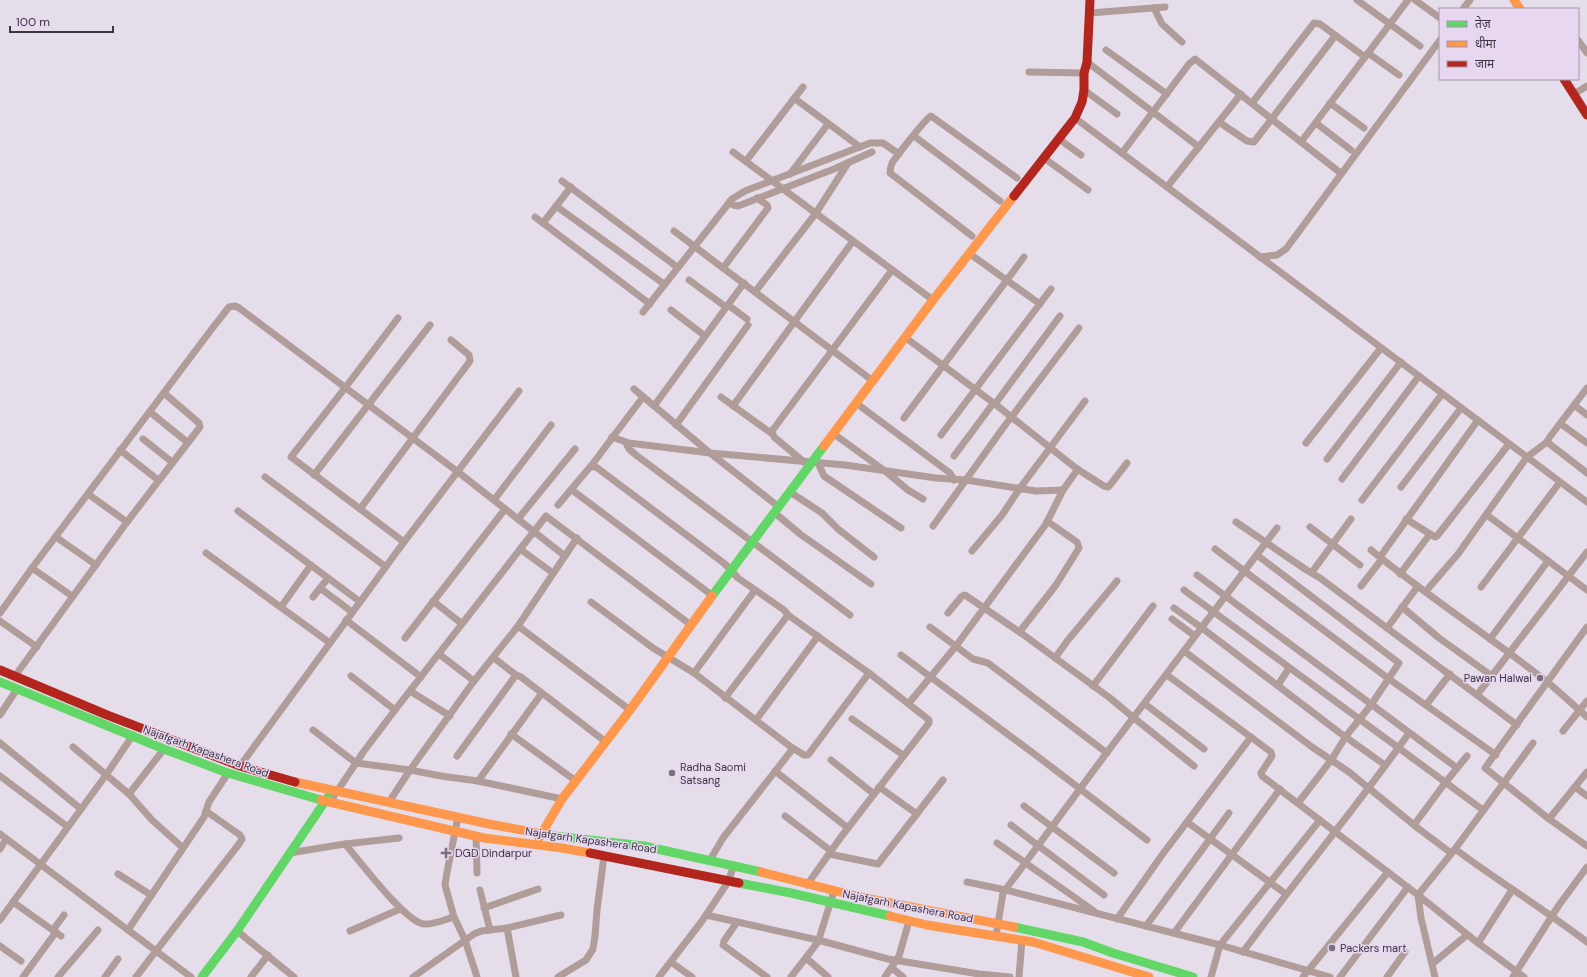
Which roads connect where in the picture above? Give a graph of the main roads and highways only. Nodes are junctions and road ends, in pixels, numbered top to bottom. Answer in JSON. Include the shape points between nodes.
{"nodes":[{"id":1,"x":1090,"y":0,"type":"edge"},
{"id":2,"x":1565,"y":80,"type":"edge"},
{"id":3,"x":1587,"y":115,"type":"edge"},
{"id":4,"x":0,"y":670,"type":"edge"},
{"id":5,"x":0,"y":682,"type":"edge"},
{"id":6,"x":58,"y":694,"type":"junction"},
{"id":7,"x":53,"y":703,"type":"junction"},
{"id":8,"x":85,"y":706,"type":"junction"},
{"id":9,"x":80,"y":714,"type":"junction"},
{"id":10,"x":214,"y":756,"type":"junction"},
{"id":11,"x":209,"y":766,"type":"junction"},
{"id":12,"x":335,"y":791,"type":"junction"},
{"id":13,"x":328,"y":802,"type":"junction"},
{"id":14,"x":542,"y":833,"type":"junction"},
{"id":15,"x":537,"y":844,"type":"junction"},
{"id":16,"x":1036,"y":931,"type":"junction"},
{"id":17,"x":1033,"y":942,"type":"junction"},
{"id":18,"x":202,"y":977,"type":"edge"},
{"id":19,"x":1149,"y":977,"type":"edge"},
{"id":20,"x":1193,"y":977,"type":"edge"}],
"edges":[{"from":1,"to":14,"type":"main road","via":[[1084,90],[1075,118],[933,300],[731,570],[562,799]]},
{"from":2,"to":3,"type":"main road"},
{"from":4,"to":6,"type":"main road","name":"Najafgarh Kapashera Road"},
{"from":5,"to":7,"type":"main road","name":"Najafgarh Kapashera Road"},
{"from":6,"to":7,"type":"main road"},
{"from":6,"to":8,"type":"main road","name":"Najafgarh Kapashera Road"},
{"from":7,"to":9,"type":"main road","name":"Najafgarh Kapashera Road"},
{"from":8,"to":9,"type":"main road"},
{"from":8,"to":10,"type":"main road","name":"Najafgarh Kapashera Road"},
{"from":9,"to":11,"type":"main road","name":"Najafgarh Kapashera Road"},
{"from":10,"to":11,"type":"main road"},
{"from":10,"to":12,"type":"main road","name":"Najafgarh Kapashera Road","via":[[240,766]]},
{"from":11,"to":13,"type":"main road","name":"Najafgarh Kapashera Road"},
{"from":12,"to":13,"type":"main road"},
{"from":12,"to":14,"type":"main road","name":"Najafgarh Kapashera Road"},
{"from":13,"to":15,"type":"main road","name":"Najafgarh Kapashera Road","via":[[476,836]]},
{"from":13,"to":18,"type":"main road"},
{"from":14,"to":15,"type":"main road"},
{"from":14,"to":16,"type":"main road","name":"Najafgarh Kapashera Road","via":[[644,846],[734,865],[834,891]]},
{"from":15,"to":17,"type":"main road","name":"Najafgarh Kapashera Road","via":[[791,894],[908,921]]},
{"from":16,"to":17,"type":"main road"},
{"from":16,"to":20,"type":"main road","name":"Najafgarh Kapashera Road","via":[[1083,942]]},
{"from":17,"to":19,"type":"main road","name":"Najafgarh Kapashera Road"}]}
